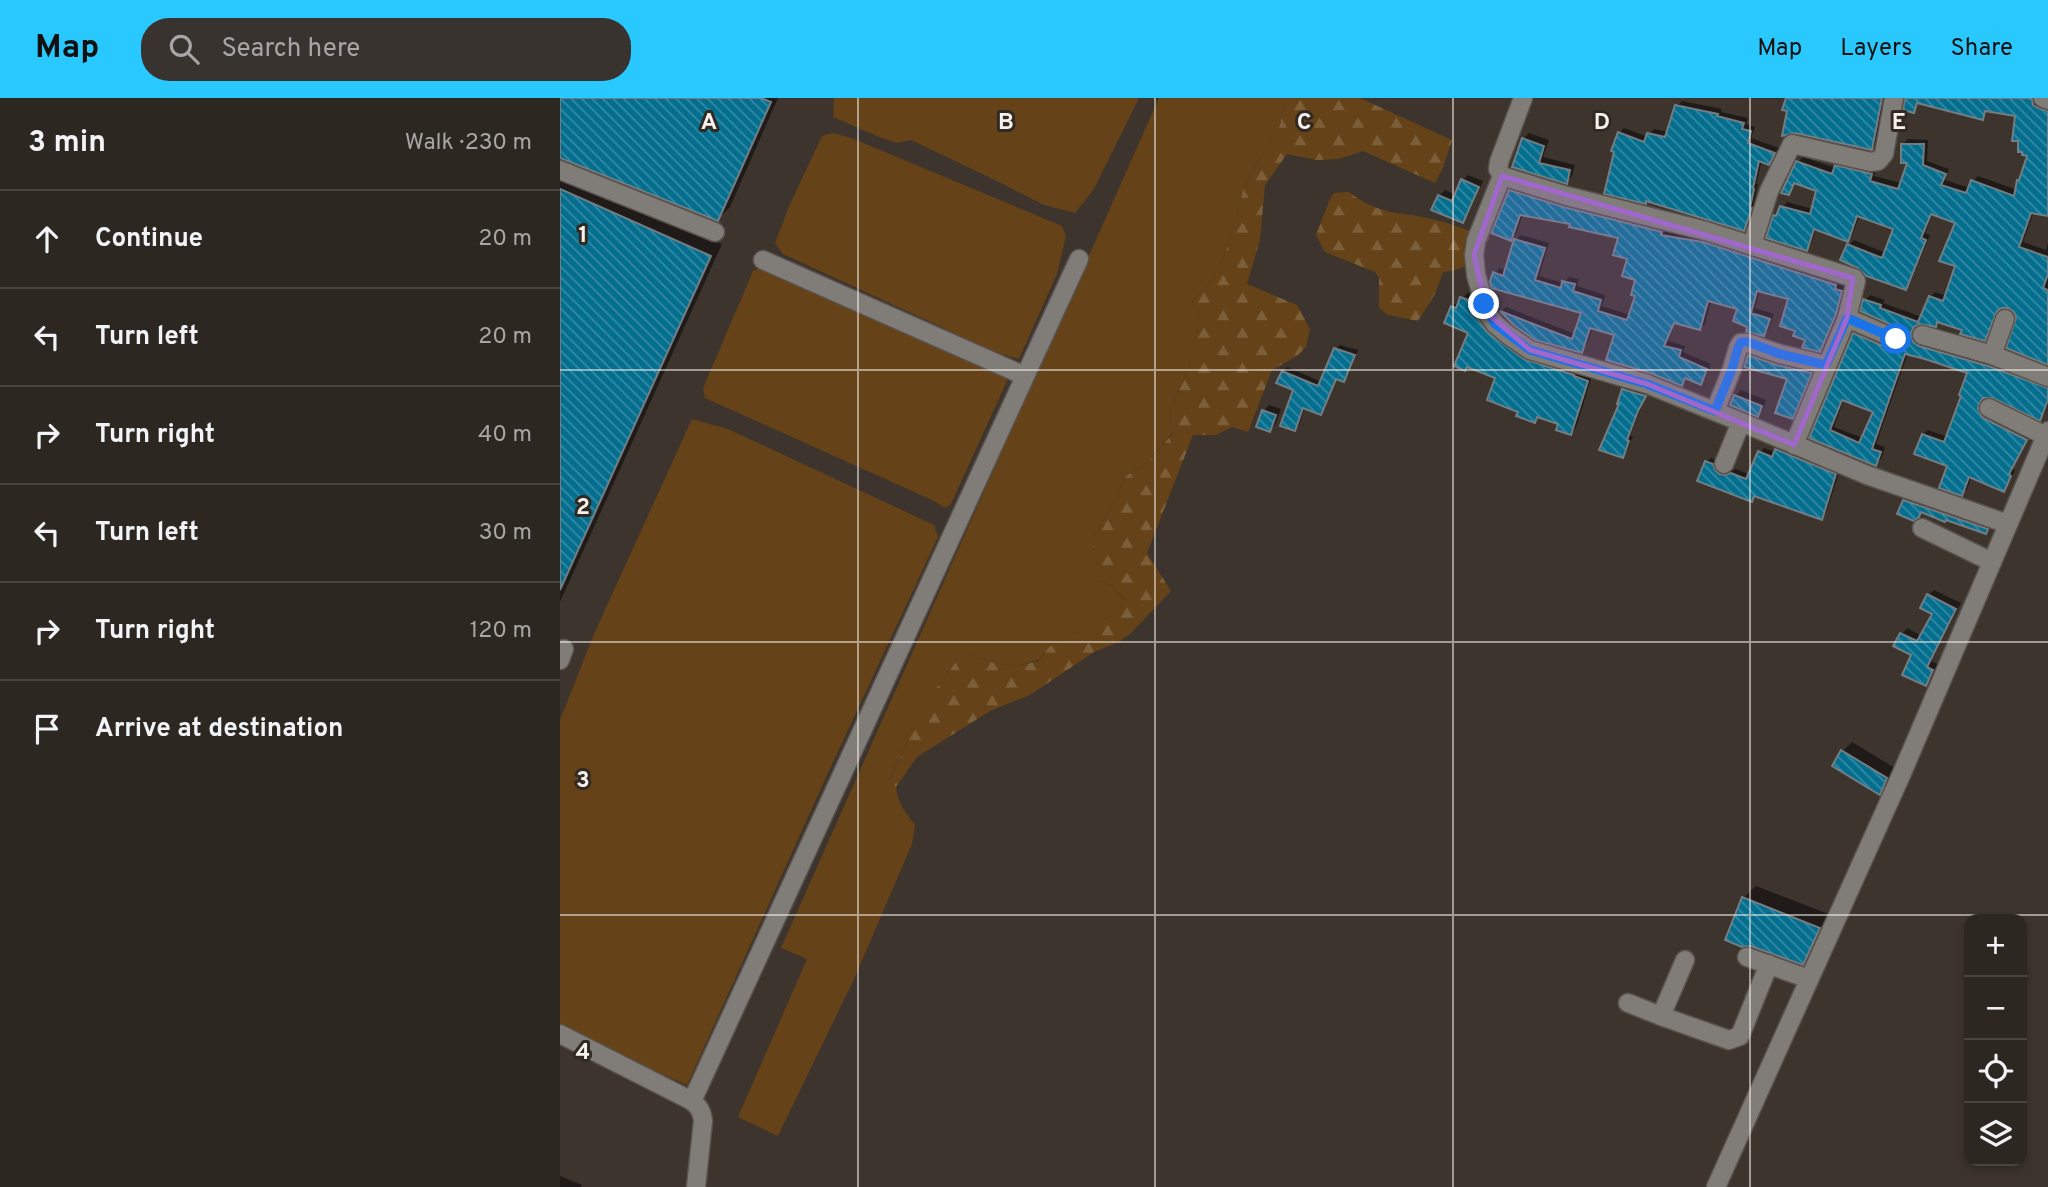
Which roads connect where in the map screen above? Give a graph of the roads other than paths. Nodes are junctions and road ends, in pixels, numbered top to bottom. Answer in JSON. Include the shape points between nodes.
{"nodes":[{"id":1,"x":1522,"y":98,"type":"edge"},
{"id":2,"x":1894,"y":98,"type":"edge"},
{"id":3,"x":2043,"y":98,"type":"edge"},
{"id":4,"x":2048,"y":100,"type":"edge"},
{"id":5,"x":560,"y":170,"type":"edge"},
{"id":6,"x":1502,"y":176,"type":"junction"},
{"id":7,"x":715,"y":232,"type":"dead end"},
{"id":8,"x":1752,"y":245,"type":"junction"},
{"id":9,"x":1079,"y":259,"type":"dead end"},
{"id":10,"x":763,"y":260,"type":"dead end"},
{"id":11,"x":1847,"y":318,"type":"junction"},
{"id":12,"x":2005,"y":318,"type":"dead end"},
{"id":13,"x":1922,"y":335,"type":"dead end"},
{"id":14,"x":1896,"y":339,"type":"dead end"},
{"id":15,"x":1992,"y":355,"type":"junction"},
{"id":16,"x":1826,"y":365,"type":"junction"},
{"id":17,"x":1025,"y":376,"type":"junction"},
{"id":18,"x":2048,"y":377,"type":"edge"},
{"id":19,"x":1989,"y":408,"type":"dead end"},
{"id":20,"x":1715,"y":411,"type":"junction"},
{"id":21,"x":1741,"y":422,"type":"junction"},
{"id":22,"x":2047,"y":433,"type":"edge"},
{"id":23,"x":1794,"y":445,"type":"junction"},
{"id":24,"x":1724,"y":464,"type":"dead end"},
{"id":25,"x":2008,"y":524,"type":"junction"},
{"id":26,"x":1922,"y":528,"type":"dead end"},
{"id":27,"x":1992,"y":562,"type":"junction"},
{"id":28,"x":1747,"y":957,"type":"dead end"},
{"id":29,"x":1685,"y":960,"type":"dead end"},
{"id":30,"x":1769,"y":964,"type":"junction"},
{"id":31,"x":1809,"y":979,"type":"junction"},
{"id":32,"x":1628,"y":1003,"type":"dead end"},
{"id":33,"x":1661,"y":1016,"type":"junction"},
{"id":34,"x":560,"y":1034,"type":"edge"},
{"id":35,"x":692,"y":1101,"type":"junction"},
{"id":36,"x":695,"y":1187,"type":"edge"},
{"id":37,"x":1716,"y":1187,"type":"edge"}],
"edges":[{"from":1,"to":6,"type":"street","via":[[1499,162]]},
{"from":2,"to":8,"type":"street","via":[[1884,154],[1878,161],[1792,144],[1769,191]]},
{"from":3,"to":4,"type":"street"},
{"from":5,"to":7,"type":"street"},
{"from":6,"to":8,"type":"street"},
{"from":6,"to":20,"type":"street","via":[[1474,255],[1484,304],[1495,324],[1530,350],[1647,384]]},
{"from":8,"to":11,"type":"street","via":[[1854,278]]},
{"from":9,"to":17,"type":"street"},
{"from":10,"to":17,"type":"street"},
{"from":11,"to":14,"type":"street"},
{"from":11,"to":16,"type":"street"},
{"from":12,"to":15,"type":"street"},
{"from":13,"to":15,"type":"street"},
{"from":15,"to":18,"type":"street"},
{"from":16,"to":20,"type":"street","via":[[1741,342]]},
{"from":16,"to":23,"type":"street"},
{"from":17,"to":35,"type":"street"},
{"from":19,"to":22,"type":"street"},
{"from":20,"to":21,"type":"street"},
{"from":21,"to":23,"type":"street"},
{"from":21,"to":24,"type":"street"},
{"from":22,"to":25,"type":"street"},
{"from":23,"to":25,"type":"street"},
{"from":25,"to":27,"type":"street"},
{"from":26,"to":27,"type":"street"},
{"from":27,"to":31,"type":"street"},
{"from":28,"to":30,"type":"street"},
{"from":29,"to":33,"type":"street"},
{"from":30,"to":31,"type":"street"},
{"from":30,"to":33,"type":"street","via":[[1741,1035],[1734,1039]]},
{"from":31,"to":37,"type":"street"},
{"from":32,"to":33,"type":"street"},
{"from":34,"to":35,"type":"street"},
{"from":35,"to":36,"type":"street","via":[[702,1112]]}]}
